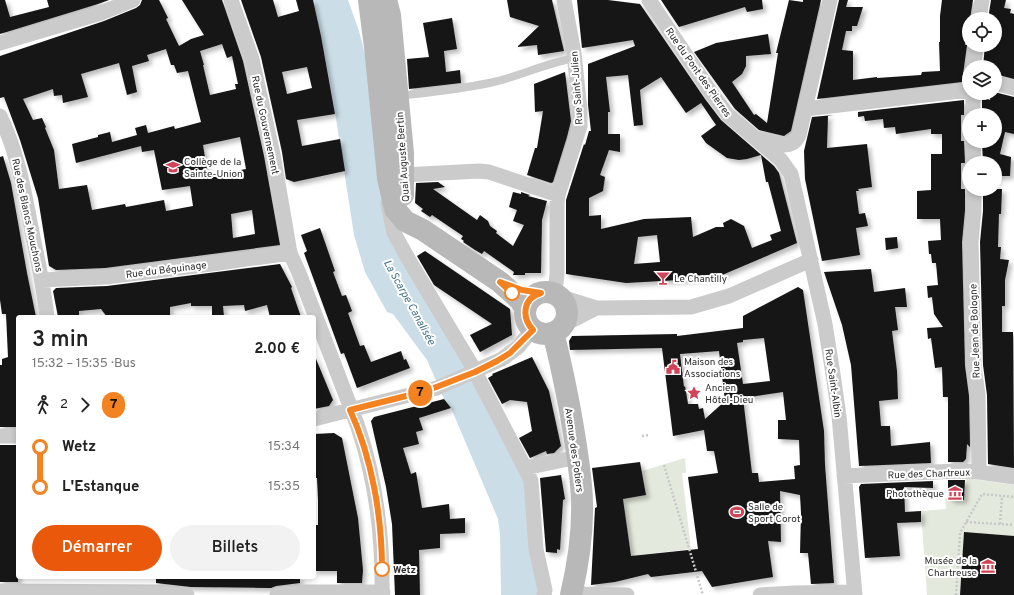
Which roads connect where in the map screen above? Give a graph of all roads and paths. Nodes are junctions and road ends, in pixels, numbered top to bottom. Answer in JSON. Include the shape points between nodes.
{"nodes":[{"id":1,"x":133,"y":0,"type":"edge"},
{"id":2,"x":231,"y":0,"type":"edge"},
{"id":3,"x":369,"y":0,"type":"edge"},
{"id":4,"x":386,"y":0,"type":"edge"},
{"id":5,"x":564,"y":0,"type":"edge"},
{"id":6,"x":650,"y":0,"type":"edge"},
{"id":7,"x":830,"y":0,"type":"edge"},
{"id":8,"x":982,"y":0,"type":"edge"},
{"id":9,"x":980,"y":12,"type":"edge"},
{"id":10,"x":0,"y":43,"type":"edge"},
{"id":11,"x":574,"y":58,"type":"junction"},
{"id":12,"x":1002,"y":85,"type":"edge"},
{"id":13,"x":1014,"y":88,"type":"edge"},
{"id":14,"x":962,"y":91,"type":"edge"},
{"id":15,"x":397,"y":96,"type":"junction"},
{"id":16,"x":805,"y":109,"type":"junction"},
{"id":17,"x":0,"y":116,"type":"edge"},
{"id":18,"x":755,"y":138,"type":"junction"},
{"id":19,"x":791,"y":174,"type":"joint"},
{"id":20,"x":403,"y":175,"type":"junction"},
{"id":21,"x":392,"y":195,"type":"junction"},
{"id":22,"x":558,"y":195,"type":"junction"},
{"id":23,"x":974,"y":196,"type":"edge"},
{"id":24,"x":423,"y":230,"type":"junction"},
{"id":25,"x":290,"y":253,"type":"junction"},
{"id":26,"x":811,"y":260,"type":"junction"},
{"id":27,"x":42,"y":280,"type":"junction"},
{"id":28,"x":500,"y":282,"type":"junction"},
{"id":29,"x":550,"y":294,"type":"junction"},
{"id":30,"x":526,"y":308,"type":"junction"},
{"id":31,"x":596,"y":308,"type":"junction"},
{"id":32,"x":47,"y":315,"type":"edge"},
{"id":33,"x":315,"y":315,"type":"edge"},
{"id":34,"x":316,"y":317,"type":"edge"},
{"id":35,"x":550,"y":329,"type":"junction"},
{"id":36,"x":475,"y":372,"type":"junction"},
{"id":37,"x":350,"y":410,"type":"junction"},
{"id":38,"x":316,"y":418,"type":"edge"},
{"id":39,"x":649,"y":435,"type":"dead end"},
{"id":40,"x":0,"y":436,"type":"edge"},
{"id":41,"x":16,"y":436,"type":"edge"},
{"id":42,"x":642,"y":436,"type":"dead end"},
{"id":43,"x":578,"y":456,"type":"junction"},
{"id":44,"x":664,"y":465,"type":"dead end"},
{"id":45,"x":525,"y":468,"type":"junction"},
{"id":46,"x":979,"y":472,"type":"junction"},
{"id":47,"x":844,"y":476,"type":"junction"},
{"id":48,"x":1014,"y":477,"type":"edge"},
{"id":49,"x":1002,"y":496,"type":"junction"},
{"id":50,"x":1014,"y":497,"type":"edge"},
{"id":51,"x":966,"y":522,"type":"junction"},
{"id":52,"x":1000,"y":524,"type":"junction"},
{"id":53,"x":1014,"y":525,"type":"edge"},
{"id":54,"x":39,"y":588,"type":"edge"},
{"id":55,"x":0,"y":591,"type":"edge"},
{"id":56,"x":854,"y":593,"type":"edge"},
{"id":57,"x":382,"y":594,"type":"edge"},
{"id":58,"x":571,"y":594,"type":"edge"},
{"id":59,"x":187,"y":595,"type":"edge"},
{"id":60,"x":277,"y":595,"type":"edge"},
{"id":61,"x":544,"y":595,"type":"edge"},
{"id":62,"x":627,"y":595,"type":"edge"},
{"id":63,"x":703,"y":595,"type":"edge"},
{"id":64,"x":760,"y":595,"type":"edge"},
{"id":65,"x":956,"y":595,"type":"edge"}],
"edges":[{"from":1,"to":10,"type":"street","via":[[101,13]]},
{"from":2,"to":25,"type":"street","name":"Rue du Gouvernement","via":[[252,59],[273,154]]},
{"from":3,"to":21,"type":"street","name":"Quai Auguste Bertin"},
{"from":4,"to":15,"type":"street","name":"Quai Auguste Bertin","via":[[390,15]]},
{"from":5,"to":11,"type":"street","name":"Rue Saint-Julien"},
{"from":6,"to":18,"type":"street","name":"Rue du Pont des Pierres","via":[[720,104],[735,122]]},
{"from":7,"to":16,"type":"street"},
{"from":8,"to":9,"type":"street"},
{"from":11,"to":15,"type":"lane","via":[[467,88]]},
{"from":11,"to":22,"type":"street","name":"Rue Saint-Julien","via":[[580,126]]},
{"from":12,"to":13,"type":"street"},
{"from":14,"to":16,"type":"street"},
{"from":15,"to":20,"type":"street","name":"Quai Auguste Bertin"},
{"from":16,"to":18,"type":"street","name":"Rue du Pont des Pierres","via":[[799,135],[791,144],[779,145]]},
{"from":17,"to":27,"type":"street","name":"Rue des Blancs Mouchons","via":[[20,169]]},
{"from":18,"to":19,"type":"street","name":"Rue du Pont des Pierres","via":[[781,160]]},
{"from":19,"to":26,"type":"street","name":"Rue Saint-Albin"},
{"from":20,"to":22,"type":"street","via":[[479,171],[496,174]]},
{"from":20,"to":24,"type":"street","name":"Quai Auguste Bertin","via":[[403,198],[406,208]]},
{"from":21,"to":24,"type":"street","name":"Quai Auguste Bertin","via":[[395,209],[402,218]]},
{"from":21,"to":36,"type":"street","via":[[387,199],[394,233]]},
{"from":22,"to":29,"type":"street","name":"Rue Saint-Julien","via":[[557,274],[556,283]]},
{"from":23,"to":46,"type":"street","name":"Rue Jean de Bologne","via":[[971,242]]},
{"from":24,"to":28,"type":"street"},
{"from":25,"to":27,"type":"street","name":"Rue du Béguinage","via":[[106,277]]},
{"from":25,"to":33,"type":"street","name":"Rue du Gouvernement"},
{"from":26,"to":31,"type":"street","via":[[729,296],[697,306]]},
{"from":26,"to":47,"type":"street","name":"Rue Saint-Albin","via":[[834,374]]},
{"from":27,"to":32,"type":"street","name":"Rue des Blancs Mouchons"},
{"from":28,"to":29,"type":"street","via":[[522,290]]},
{"from":28,"to":30,"type":"street"},
{"from":29,"to":30,"type":"street","via":[[532,297]]},
{"from":29,"to":31,"type":"street"},
{"from":29,"to":35,"type":"street","via":[[564,303],[567,316]]},
{"from":30,"to":35,"type":"street","via":[[526,320]]},
{"from":31,"to":35,"type":"street"},
{"from":34,"to":37,"type":"street","name":"Rue du Gouvernement"},
{"from":35,"to":36,"type":"street"},
{"from":35,"to":43,"type":"street","name":"Avenue des Potiers","via":[[559,355]]},
{"from":36,"to":37,"type":"street","via":[[437,388]]},
{"from":36,"to":45,"type":"street"},
{"from":37,"to":38,"type":"street"},
{"from":37,"to":57,"type":"street","name":"Rue du Gouvernement","via":[[361,436],[375,494],[381,538]]},
{"from":39,"to":42,"type":"path"},
{"from":40,"to":41,"type":"street"},
{"from":43,"to":45,"type":"street"},
{"from":43,"to":58,"type":"street","name":"Avenue des Potiers","via":[[582,521]]},
{"from":44,"to":63,"type":"path"},
{"from":45,"to":61,"type":"street","via":[[531,481],[536,549]]},
{"from":46,"to":47,"type":"street","name":"Rue des Chartreux"},
{"from":46,"to":48,"type":"street","name":"Rue des Chartreux"},
{"from":47,"to":56,"type":"street","name":"Rue Saint-Albin"},
{"from":49,"to":50,"type":"path"},
{"from":49,"to":51,"type":"path","via":[[982,494]]},
{"from":49,"to":52,"type":"path"},
{"from":51,"to":52,"type":"path"},
{"from":51,"to":65,"type":"path","via":[[960,533]]},
{"from":52,"to":53,"type":"path"},
{"from":54,"to":55,"type":"street"},
{"from":54,"to":59,"type":"street"},
{"from":56,"to":64,"type":"street"},
{"from":57,"to":60,"type":"street","via":[[301,592]]},
{"from":58,"to":62,"type":"street"}]}
